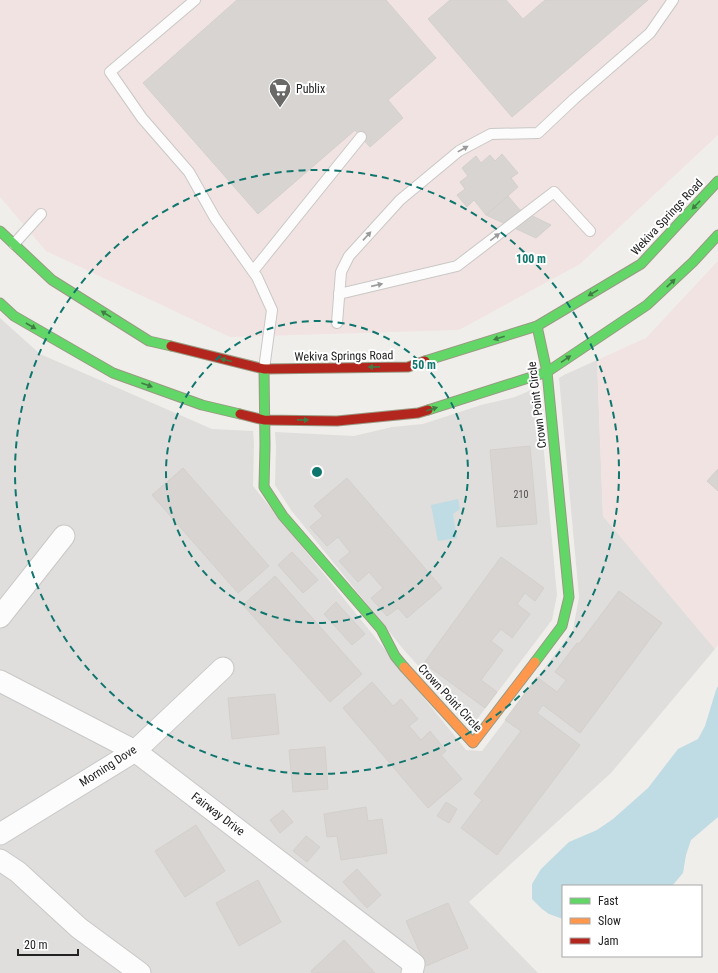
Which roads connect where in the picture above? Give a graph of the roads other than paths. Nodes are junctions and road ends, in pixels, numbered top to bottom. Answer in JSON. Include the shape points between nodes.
{"nodes":[{"id":1,"x":195,"y":0,"type":"edge"},
{"id":2,"x":673,"y":0,"type":"edge"},
{"id":3,"x":360,"y":137,"type":"dead end"},
{"id":4,"x":718,"y":181,"type":"edge"},
{"id":5,"x":42,"y":214,"type":"dead end"},
{"id":6,"x":0,"y":231,"type":"edge"},
{"id":7,"x":590,"y":231,"type":"dead end"},
{"id":8,"x":718,"y":235,"type":"edge"},
{"id":9,"x":14,"y":244,"type":"junction"},
{"id":10,"x":253,"y":271,"type":"junction"},
{"id":11,"x":339,"y":294,"type":"junction"},
{"id":12,"x":0,"y":303,"type":"edge"},
{"id":13,"x":337,"y":323,"type":"dead end"},
{"id":14,"x":537,"y":326,"type":"junction"},
{"id":15,"x":264,"y":369,"type":"junction"},
{"id":16,"x":547,"y":372,"type":"junction"},
{"id":17,"x":264,"y":420,"type":"junction"},
{"id":18,"x":64,"y":536,"type":"dead end"},
{"id":19,"x":0,"y":617,"type":"edge"},
{"id":20,"x":223,"y":668,"type":"dead end"},
{"id":21,"x":0,"y":682,"type":"edge"},
{"id":22,"x":135,"y":751,"type":"junction"},
{"id":23,"x":0,"y":834,"type":"edge"},
{"id":24,"x":0,"y":860,"type":"edge"},
{"id":25,"x":140,"y":973,"type":"edge"},
{"id":26,"x":412,"y":973,"type":"edge"}],
"edges":[{"from":1,"to":10,"type":"lane","via":[[110,72],[142,118],[189,172],[215,218]]},
{"from":11,"to":2,"type":"lane","one_way":true,"via":[[341,272],[349,256],[400,200],[459,151],[491,134],[538,133],[650,33]]},
{"from":3,"to":10,"type":"lane"},
{"from":4,"to":14,"type":"main road","name":"Wekiva Springs Road","one_way":true,"via":[[641,264]]},
{"from":5,"to":9,"type":"lane"},
{"from":6,"to":9,"type":"main road","name":"Wekiva Springs Road"},
{"from":11,"to":7,"type":"lane","one_way":true,"via":[[457,266],[554,192]]},
{"from":16,"to":8,"type":"main road","one_way":true,"via":[[647,305],[694,262]]},
{"from":15,"to":9,"type":"main road","name":"Wekiva Springs Road","one_way":true,"via":[[149,341],[52,280]]},
{"from":10,"to":15,"type":"lane","via":[[272,310]]},
{"from":11,"to":13,"type":"lane"},
{"from":12,"to":17,"type":"main road","one_way":true,"via":[[14,316],[113,373],[202,405]]},
{"from":14,"to":15,"type":"main road","name":"Wekiva Springs Road","one_way":true,"via":[[408,367]]},
{"from":14,"to":16,"type":"main road","name":"Crown Point Circle"},
{"from":15,"to":17,"type":"main road","name":"Crown Point Circle"},
{"from":17,"to":16,"type":"main road","one_way":true,"via":[[338,421],[418,413]]},
{"from":16,"to":17,"type":"main road","name":"Crown Point Circle","via":[[569,597],[562,626],[473,743],[395,656],[381,629],[283,516],[264,487]]},
{"from":18,"to":19,"type":"street"},
{"from":20,"to":22,"type":"street","name":"Morning Dove"},
{"from":21,"to":22,"type":"street","name":"Fairway Drive"},
{"from":22,"to":23,"type":"street","name":"Morning Dove"},
{"from":22,"to":26,"type":"street","name":"Fairway Drive","via":[[414,964]]},
{"from":24,"to":25,"type":"street","via":[[18,872],[78,928]]}]}
